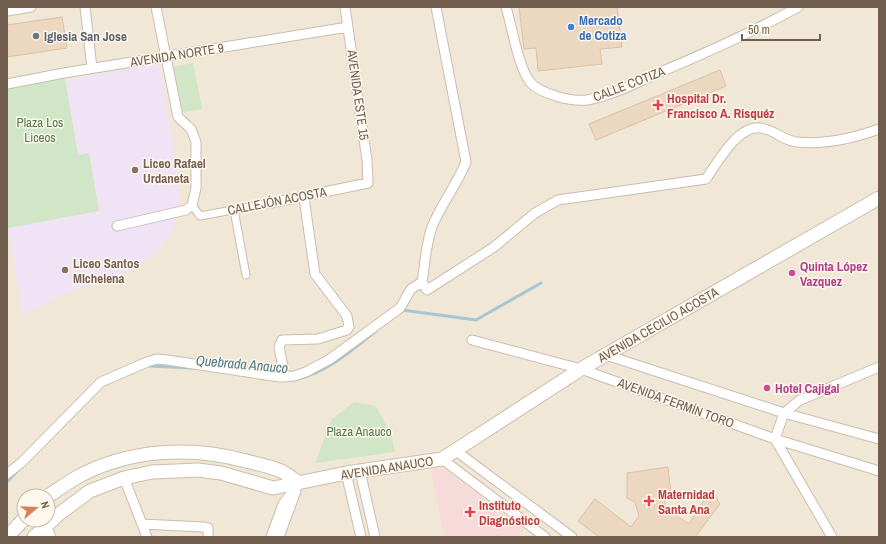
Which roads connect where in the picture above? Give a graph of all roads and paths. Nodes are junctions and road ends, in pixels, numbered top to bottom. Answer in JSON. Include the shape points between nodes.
{"nodes":[{"id":1,"x":31,"y":7,"type":"edge"},
{"id":2,"x":85,"y":7,"type":"edge"},
{"id":3,"x":156,"y":7,"type":"edge"},
{"id":4,"x":345,"y":7,"type":"edge"},
{"id":5,"x":436,"y":7,"type":"edge"},
{"id":6,"x":506,"y":7,"type":"edge"},
{"id":7,"x":798,"y":7,"type":"edge"},
{"id":8,"x":7,"y":11,"type":"edge"},
{"id":9,"x":348,"y":27,"type":"junction"},
{"id":10,"x":165,"y":57,"type":"junction"},
{"id":11,"x":92,"y":68,"type":"junction"},
{"id":12,"x":7,"y":84,"type":"edge"},
{"id":13,"x":879,"y":129,"type":"edge"},
{"id":14,"x":368,"y":183,"type":"joint"},
{"id":15,"x":304,"y":198,"type":"junction"},
{"id":16,"x":879,"y":198,"type":"edge"},
{"id":17,"x":271,"y":203,"type":"joint"},
{"id":18,"x":192,"y":205,"type":"junction"},
{"id":19,"x":234,"y":210,"type":"junction"},
{"id":20,"x":117,"y":226,"type":"dead end"},
{"id":21,"x":246,"y":275,"type":"dead end"},
{"id":22,"x":422,"y":282,"type":"junction"},
{"id":23,"x":472,"y":340,"type":"dead end"},
{"id":24,"x":606,"y":355,"type":"junction"},
{"id":25,"x":879,"y":367,"type":"edge"},
{"id":26,"x":581,"y":369,"type":"junction"},
{"id":27,"x":285,"y":377,"type":"junction"},
{"id":28,"x":784,"y":413,"type":"junction"},
{"id":29,"x":776,"y":439,"type":"junction"},
{"id":30,"x":879,"y":439,"type":"edge"},
{"id":31,"x":456,"y":452,"type":"junction"},
{"id":32,"x":442,"y":459,"type":"junction"},
{"id":33,"x":360,"y":471,"type":"junction"},
{"id":34,"x":879,"y":471,"type":"edge"},
{"id":35,"x":346,"y":473,"type":"junction"},
{"id":36,"x":7,"y":474,"type":"edge"},
{"id":37,"x":124,"y":478,"type":"junction"},
{"id":38,"x":299,"y":483,"type":"junction"},
{"id":39,"x":56,"y":491,"type":"edge"},
{"id":40,"x":56,"y":519,"type":"edge"},
{"id":41,"x":142,"y":524,"type":"junction"},
{"id":42,"x":16,"y":527,"type":"edge"},
{"id":43,"x":45,"y":528,"type":"edge"},
{"id":44,"x":7,"y":537,"type":"edge"},
{"id":45,"x":34,"y":537,"type":"edge"},
{"id":46,"x":147,"y":537,"type":"edge"},
{"id":47,"x":208,"y":537,"type":"edge"},
{"id":48,"x":271,"y":537,"type":"edge"},
{"id":49,"x":279,"y":537,"type":"edge"},
{"id":50,"x":361,"y":537,"type":"edge"},
{"id":51,"x":375,"y":537,"type":"edge"},
{"id":52,"x":545,"y":537,"type":"edge"},
{"id":53,"x":572,"y":537,"type":"edge"},
{"id":54,"x":832,"y":537,"type":"edge"}],
"edges":[{"from":1,"to":8,"type":"street"},
{"from":2,"to":11,"type":"street"},
{"from":3,"to":10,"type":"street"},
{"from":4,"to":9,"type":"street","name":"AVENIDA ESTE 15"},
{"from":5,"to":22,"type":"street","via":[[466,162],[459,180],[431,229]]},
{"from":6,"to":7,"type":"street","name":"CALLE COTIZA","via":[[521,62],[531,83],[564,99],[586,100],[618,91],[750,34]]},
{"from":9,"to":10,"type":"street","name":"AVENIDA NORTE 9"},
{"from":9,"to":14,"type":"street","name":"AVENIDA ESTE 15"},
{"from":10,"to":11,"type":"street","name":"AVENIDA NORTE 9"},
{"from":10,"to":18,"type":"street","via":[[178,117],[191,129],[196,142],[196,188]]},
{"from":11,"to":12,"type":"street","name":"AVENIDA NORTE 9"},
{"from":13,"to":22,"type":"street","via":[[813,143],[786,140],[759,128],[737,137],[706,179],[558,200],[535,213],[494,247],[442,281],[427,290]]},
{"from":14,"to":15,"type":"street","name":"CALLEJÓN ACOSTA"},
{"from":15,"to":17,"type":"street","name":"CALLEJÓN ACOSTA"},
{"from":15,"to":27,"type":"street","via":[[315,274],[347,316],[349,327],[347,330],[318,339],[282,340],[279,347]]},
{"from":16,"to":24,"type":"main road","name":"AVENIDA CECILIO ACOSTA"},
{"from":17,"to":19,"type":"street","name":"CALLEJÓN ACOSTA"},
{"from":18,"to":19,"type":"street","name":"CALLEJÓN ACOSTA","via":[[200,216]]},
{"from":18,"to":20,"type":"street","via":[[186,210],[166,216]]},
{"from":19,"to":21,"type":"street"},
{"from":22,"to":27,"type":"street","via":[[411,289],[400,308],[330,359],[306,372]]},
{"from":23,"to":26,"type":"street","name":"AVENIDA FERMÍN TORO"},
{"from":24,"to":26,"type":"main road","name":"AVENIDA CECILIO ACOSTA"},
{"from":24,"to":28,"type":"street","name":"AVENIDA FERMÍN TORO"},
{"from":25,"to":28,"type":"street","via":[[800,400]]},
{"from":26,"to":29,"type":"street","name":"AVENIDA FERMÍN TORO"},
{"from":26,"to":31,"type":"main road","name":"AVENIDA CECILIO ACOSTA"},
{"from":27,"to":36,"type":"street","via":[[158,359],[147,362],[101,382]]},
{"from":28,"to":29,"type":"street"},
{"from":28,"to":30,"type":"street","name":"AVENIDA FERMÍN TORO"},
{"from":29,"to":34,"type":"street","name":"AVENIDA FERMÍN TORO"},
{"from":29,"to":54,"type":"street"},
{"from":31,"to":32,"type":"main road","name":"AVENIDA CECILIO ACOSTA"},
{"from":31,"to":53,"type":"street"},
{"from":32,"to":33,"type":"main road","name":"AVENIDA ANAUCO"},
{"from":32,"to":52,"type":"street","name":"AVENIDA ANAUCO"},
{"from":33,"to":35,"type":"main road","name":"AVENIDA ANAUCO"},
{"from":33,"to":51,"type":"street"},
{"from":35,"to":38,"type":"main road","name":"AVENIDA ANAUCO"},
{"from":35,"to":50,"type":"street"},
{"from":37,"to":38,"type":"main road","name":"AVENIDA ANAUCO","via":[[152,472],[198,470],[221,473],[273,488]]},
{"from":37,"to":40,"type":"main road","name":"AVENIDA ANAUCO","via":[[90,491]]},
{"from":37,"to":41,"type":"street"},
{"from":38,"to":39,"type":"main road","via":[[280,471],[225,455],[174,452],[150,454],[103,466],[81,475]]},
{"from":38,"to":48,"type":"street","via":[[283,504]]},
{"from":38,"to":49,"type":"street"},
{"from":41,"to":46,"type":"street"},
{"from":41,"to":47,"type":"street","via":[[203,526],[208,528]]},
{"from":42,"to":44,"type":"main road"},
{"from":43,"to":45,"type":"main road","name":"AVENIDA ANAUCO"}]}
